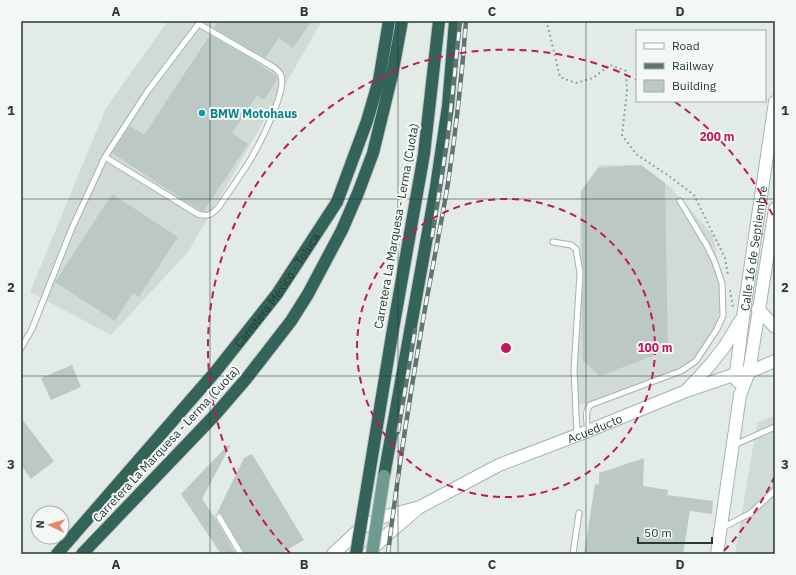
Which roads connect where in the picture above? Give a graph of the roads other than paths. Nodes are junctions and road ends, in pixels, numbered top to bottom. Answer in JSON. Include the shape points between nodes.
{"nodes":[{"id":1,"x":389,"y":21,"type":"edge"},
{"id":2,"x":402,"y":21,"type":"edge"},
{"id":3,"x":439,"y":21,"type":"edge"},
{"id":4,"x":455,"y":21,"type":"edge"},
{"id":5,"x":200,"y":22,"type":"edge"},
{"id":6,"x":775,"y":102,"type":"edge"},
{"id":7,"x":105,"y":157,"type":"junction"},
{"id":8,"x":680,"y":201,"type":"dead end"},
{"id":9,"x":775,"y":209,"type":"edge"},
{"id":10,"x":553,"y":242,"type":"dead end"},
{"id":11,"x":758,"y":308,"type":"junction"},
{"id":12,"x":738,"y":313,"type":"junction"},
{"id":13,"x":775,"y":327,"type":"edge"},
{"id":14,"x":21,"y":348,"type":"edge"},
{"id":15,"x":775,"y":361,"type":"edge"},
{"id":16,"x":749,"y":372,"type":"junction"},
{"id":17,"x":736,"y":374,"type":"junction"},
{"id":18,"x":686,"y":391,"type":"junction"},
{"id":19,"x":740,"y":395,"type":"junction"},
{"id":20,"x":775,"y":427,"type":"edge"},
{"id":21,"x":588,"y":431,"type":"junction"},
{"id":22,"x":577,"y":435,"type":"junction"},
{"id":23,"x":732,"y":446,"type":"junction"},
{"id":24,"x":384,"y":476,"type":"joint"},
{"id":25,"x":775,"y":490,"type":"edge"},
{"id":26,"x":420,"y":507,"type":"junction"},
{"id":27,"x":579,"y":513,"type":"dead end"},
{"id":28,"x":219,"y":518,"type":"dead end"},
{"id":29,"x":721,"y":529,"type":"junction"},
{"id":30,"x":57,"y":554,"type":"edge"},
{"id":31,"x":82,"y":554,"type":"edge"},
{"id":32,"x":241,"y":554,"type":"edge"},
{"id":33,"x":333,"y":554,"type":"edge"},
{"id":34,"x":356,"y":554,"type":"edge"},
{"id":35,"x":370,"y":554,"type":"edge"},
{"id":36,"x":574,"y":554,"type":"edge"},
{"id":37,"x":717,"y":554,"type":"edge"}],
"edges":[{"from":1,"to":30,"type":"highway","name":"Carretera México - Toluca","via":[[379,80],[337,202],[277,294],[216,371]]},
{"from":2,"to":31,"type":"highway","name":"Carretera La Marquesa - Lerma (Cuota)","via":[[373,153],[342,230],[308,294],[291,321],[214,416]]},
{"from":3,"to":34,"type":"highway","name":"Carretera La Marquesa - Lerma (Cuota)","bridge":true,"via":[[424,154]]},
{"from":4,"to":24,"type":"highway","via":[[448,106],[436,187]]},
{"from":5,"to":7,"type":"lane","via":[[147,92]]},
{"from":5,"to":7,"type":"lane","via":[[273,67],[282,77],[281,90],[273,115],[250,160],[218,208],[212,214],[198,214]]},
{"from":6,"to":12,"type":"main road","name":"Calle 16 de Septiembre"},
{"from":7,"to":14,"type":"lane","via":[[72,228],[32,329]]},
{"from":8,"to":21,"type":"lane","via":[[714,260],[722,283],[723,316],[696,361],[681,371],[590,404],[586,414]]},
{"from":9,"to":11,"type":"main road","name":"Calle 16 de Septiembre"},
{"from":10,"to":22,"type":"lane","via":[[570,245],[576,249],[580,273],[574,370]]},
{"from":11,"to":13,"type":"main road"},
{"from":11,"to":16,"type":"main road","name":"Calle 16 de Septiembre"},
{"from":12,"to":17,"type":"main road","name":"Calle 16 de Septiembre"},
{"from":12,"to":18,"type":"main road","via":[[725,346]]},
{"from":15,"to":16,"type":"main road","name":"Acueducto"},
{"from":16,"to":17,"type":"main road","name":"Acueducto"},
{"from":16,"to":19,"type":"main road","name":"Calle 16 de Septiembre"},
{"from":17,"to":18,"type":"main road","name":"Acueducto"},
{"from":17,"to":19,"type":"main road","name":"Calle 16 de Septiembre"},
{"from":18,"to":21,"type":"main road","name":"Acueducto"},
{"from":19,"to":23,"type":"main road","name":"Calle 16 de Septiembre"},
{"from":20,"to":23,"type":"lane"},
{"from":21,"to":22,"type":"main road","name":"Acueducto"},
{"from":22,"to":26,"type":"main road","name":"Acueducto","via":[[499,465]]},
{"from":23,"to":29,"type":"main road","name":"Calle 16 de Septiembre"},
{"from":24,"to":35,"type":"main road","bridge":true},
{"from":25,"to":29,"type":"lane","via":[[751,513]]},
{"from":26,"to":33,"type":"main road","via":[[383,518],[361,528]]},
{"from":26,"to":35,"type":"main road","via":[[378,542]]},
{"from":27,"to":36,"type":"lane"},
{"from":28,"to":32,"type":"lane"},
{"from":29,"to":37,"type":"main road","name":"Calle 16 de Septiembre"}]}
